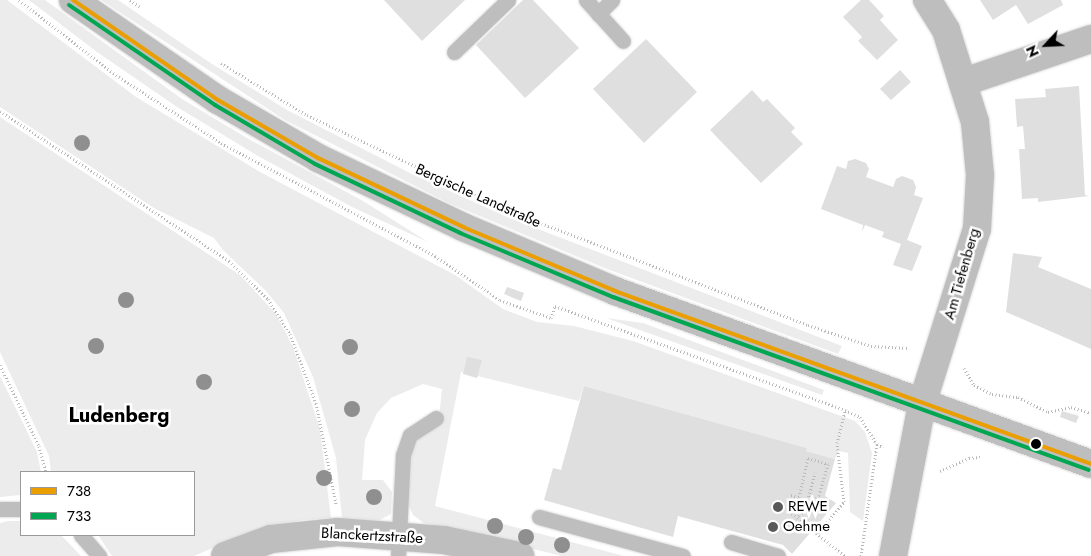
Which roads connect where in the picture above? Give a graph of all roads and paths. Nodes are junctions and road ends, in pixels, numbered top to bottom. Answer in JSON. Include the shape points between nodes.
{"nodes":[{"id":1,"x":74,"y":0,"type":"edge"},
{"id":2,"x":130,"y":0,"type":"edge"},
{"id":3,"x":508,"y":0,"type":"edge"},
{"id":4,"x":586,"y":0,"type":"edge"},
{"id":5,"x":612,"y":0,"type":"edge"},
{"id":6,"x":928,"y":0,"type":"edge"},
{"id":7,"x":142,"y":9,"type":"dead end"},
{"id":8,"x":598,"y":14,"type":"junction"},
{"id":9,"x":1091,"y":39,"type":"edge"},
{"id":10,"x":623,"y":41,"type":"dead end"},
{"id":11,"x":454,"y":52,"type":"dead end"},
{"id":12,"x":212,"y":58,"type":"dead end"},
{"id":13,"x":964,"y":82,"type":"junction"},
{"id":14,"x":0,"y":110,"type":"edge"},
{"id":15,"x":851,"y":338,"type":"dead end"},
{"id":16,"x":0,"y":365,"type":"edge"},
{"id":17,"x":992,"y":394,"type":"dead end"},
{"id":18,"x":922,"y":404,"type":"junction"},
{"id":19,"x":845,"y":410,"type":"dead end"},
{"id":20,"x":1091,"y":413,"type":"edge"},
{"id":21,"x":436,"y":418,"type":"dead end"},
{"id":22,"x":877,"y":444,"type":"dead end"},
{"id":23,"x":1091,"y":464,"type":"edge"},
{"id":24,"x":46,"y":471,"type":"edge"},
{"id":25,"x":791,"y":495,"type":"dead end"},
{"id":26,"x":799,"y":497,"type":"junction"},
{"id":27,"x":0,"y":509,"type":"edge"},
{"id":28,"x":20,"y":509,"type":"edge"},
{"id":29,"x":805,"y":510,"type":"junction"},
{"id":30,"x":789,"y":511,"type":"dead end"},
{"id":31,"x":539,"y":517,"type":"dead end"},
{"id":32,"x":798,"y":517,"type":"junction"},
{"id":33,"x":338,"y":532,"type":"junction"},
{"id":34,"x":818,"y":533,"type":"junction"},
{"id":35,"x":83,"y":536,"type":"edge"},
{"id":36,"x":731,"y":542,"type":"dead end"},
{"id":37,"x":399,"y":546,"type":"edge"},
{"id":38,"x":99,"y":556,"type":"edge"},
{"id":39,"x":225,"y":556,"type":"edge"},
{"id":40,"x":520,"y":556,"type":"edge"},
{"id":41,"x":683,"y":556,"type":"edge"},
{"id":42,"x":778,"y":556,"type":"edge"},
{"id":43,"x":846,"y":556,"type":"edge"},
{"id":44,"x":861,"y":556,"type":"edge"},
{"id":45,"x":893,"y":556,"type":"edge"}],
"edges":[{"from":1,"to":18,"type":"main road","via":[[218,100],[384,191],[615,291]]},
{"from":2,"to":7,"type":"path"},
{"from":3,"to":11,"type":"lane"},
{"from":4,"to":8,"type":"lane"},
{"from":5,"to":8,"type":"lane"},
{"from":6,"to":13,"type":"main road","name":"Am Tiefenberg","via":[[946,30]]},
{"from":8,"to":10,"type":"lane"},
{"from":9,"to":13,"type":"main road"},
{"from":12,"to":15,"type":"path","name":"Bergische Landstraße","via":[[307,115],[512,212],[667,274]]},
{"from":13,"to":18,"type":"main road","name":"Am Tiefenberg","via":[[975,122],[980,175],[977,229]]},
{"from":14,"to":33,"type":"path","via":[[229,261],[268,299],[290,334],[316,404],[330,460]]},
{"from":16,"to":24,"type":"path","via":[[38,446]]},
{"from":17,"to":20,"type":"path","via":[[1018,397],[1048,412],[1071,407]]},
{"from":18,"to":23,"type":"main road"},
{"from":18,"to":45,"type":"main road"},
{"from":19,"to":34,"type":"path","via":[[837,443],[844,502]]},
{"from":21,"to":37,"type":"lane","via":[[410,435],[403,454]]},
{"from":22,"to":44,"type":"path"},
{"from":25,"to":26,"type":"path"},
{"from":26,"to":29,"type":"path","via":[[807,500],[815,472]]},
{"from":26,"to":29,"type":"path","via":[[808,458],[828,464],[819,494]]},
{"from":27,"to":28,"type":"lane"},
{"from":29,"to":32,"type":"path"},
{"from":30,"to":32,"type":"path"},
{"from":31,"to":41,"type":"lane"},
{"from":32,"to":34,"type":"path"},
{"from":33,"to":37,"type":"main road","name":"Blanckertzstraße"},
{"from":33,"to":39,"type":"main road","name":"Blanckertzstraße","via":[[271,539]]},
{"from":34,"to":43,"type":"path"},
{"from":35,"to":38,"type":"lane"},
{"from":36,"to":42,"type":"lane"},
{"from":37,"to":40,"type":"main road","name":"Blanckertzstraße","via":[[444,540]]}]}
